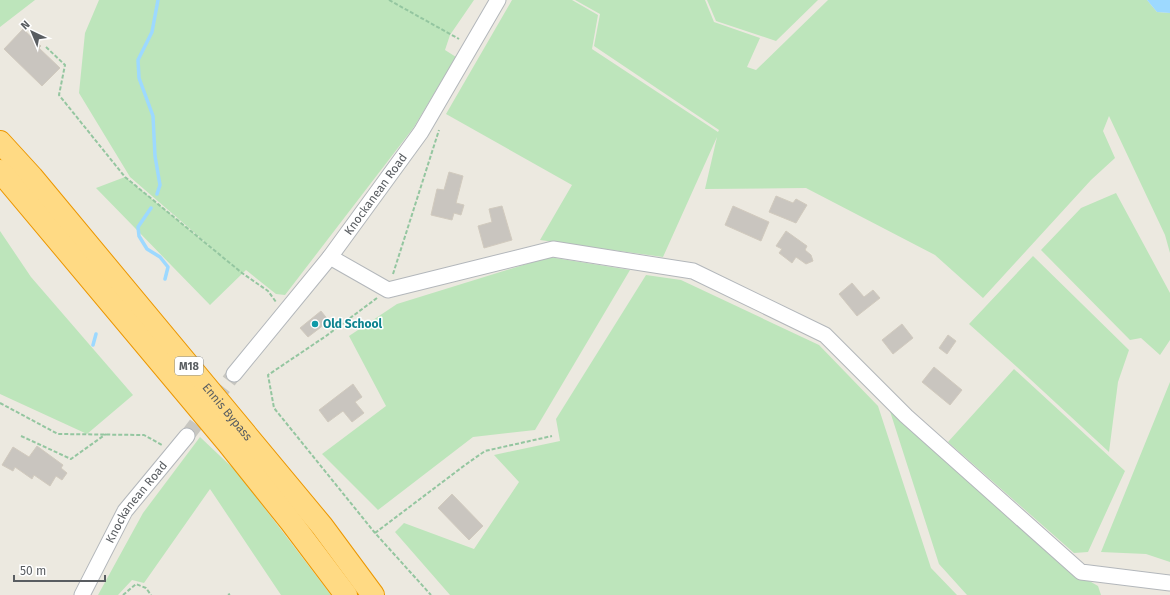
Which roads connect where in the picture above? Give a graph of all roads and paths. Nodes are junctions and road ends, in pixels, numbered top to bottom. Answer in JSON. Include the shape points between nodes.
{"nodes":[{"id":1,"x":389,"y":0,"type":"edge"},
{"id":2,"x":498,"y":0,"type":"edge"},
{"id":3,"x":471,"y":46,"type":"junction"},
{"id":4,"x":46,"y":47,"type":"dead end"},
{"id":5,"x":439,"y":129,"type":"dead end"},
{"id":6,"x":0,"y":142,"type":"edge"},
{"id":7,"x":0,"y":171,"type":"edge"},
{"id":8,"x":330,"y":257,"type":"junction"},
{"id":9,"x":388,"y":290,"type":"junction"},
{"id":10,"x":284,"y":312,"type":"junction"},
{"id":11,"x":234,"y":374,"type":"tunnel mouth"},
{"id":12,"x":0,"y":402,"type":"edge"},
{"id":13,"x":107,"y":434,"type":"junction"},
{"id":14,"x":20,"y":436,"type":"dead end"},
{"id":15,"x":187,"y":436,"type":"tunnel mouth"},
{"id":16,"x":552,"y":436,"type":"dead end"},
{"id":17,"x":174,"y":451,"type":"junction"},
{"id":18,"x":375,"y":533,"type":"junction"},
{"id":19,"x":1170,"y":583,"type":"edge"},
{"id":20,"x":82,"y":595,"type":"edge"},
{"id":21,"x":123,"y":595,"type":"edge"},
{"id":22,"x":151,"y":595,"type":"edge"},
{"id":23,"x":346,"y":595,"type":"edge"},
{"id":24,"x":373,"y":595,"type":"edge"},
{"id":25,"x":431,"y":595,"type":"edge"}],
"edges":[{"from":1,"to":3,"type":"path"},
{"from":2,"to":3,"type":"street","name":"Knockanean Road"},
{"from":3,"to":8,"type":"street","name":"Knockanean Road","via":[[421,132]]},
{"from":4,"to":10,"type":"path","via":[[65,65],[59,95],[125,177],[242,273],[268,291]]},
{"from":5,"to":9,"type":"path"},
{"from":6,"to":24,"type":"highway","name":"Ennis Bypass","number":"M18","via":[[32,177],[322,526]]},
{"from":7,"to":23,"type":"highway","name":"Ennis Bypass","number":"M18","via":[[227,442]]},
{"from":8,"to":9,"type":"street"},
{"from":8,"to":10,"type":"street","name":"Knockanean Road"},
{"from":9,"to":18,"type":"path","via":[[268,375],[274,408]]},
{"from":9,"to":19,"type":"street","via":[[553,249],[693,271],[826,335],[906,416],[1081,572]]},
{"from":10,"to":11,"type":"street","name":"Knockanean Road"},
{"from":12,"to":13,"type":"path","via":[[58,434]]},
{"from":13,"to":14,"type":"path","via":[[71,459]]},
{"from":13,"to":17,"type":"path","via":[[144,435]]},
{"from":15,"to":17,"type":"street","name":"Knockanean Road"},
{"from":16,"to":18,"type":"path","via":[[485,452]]},
{"from":17,"to":20,"type":"street","name":"Knockanean Road","via":[[125,511]]},
{"from":18,"to":25,"type":"path"},
{"from":21,"to":22,"type":"path","via":[[136,584],[146,588]]}]}
